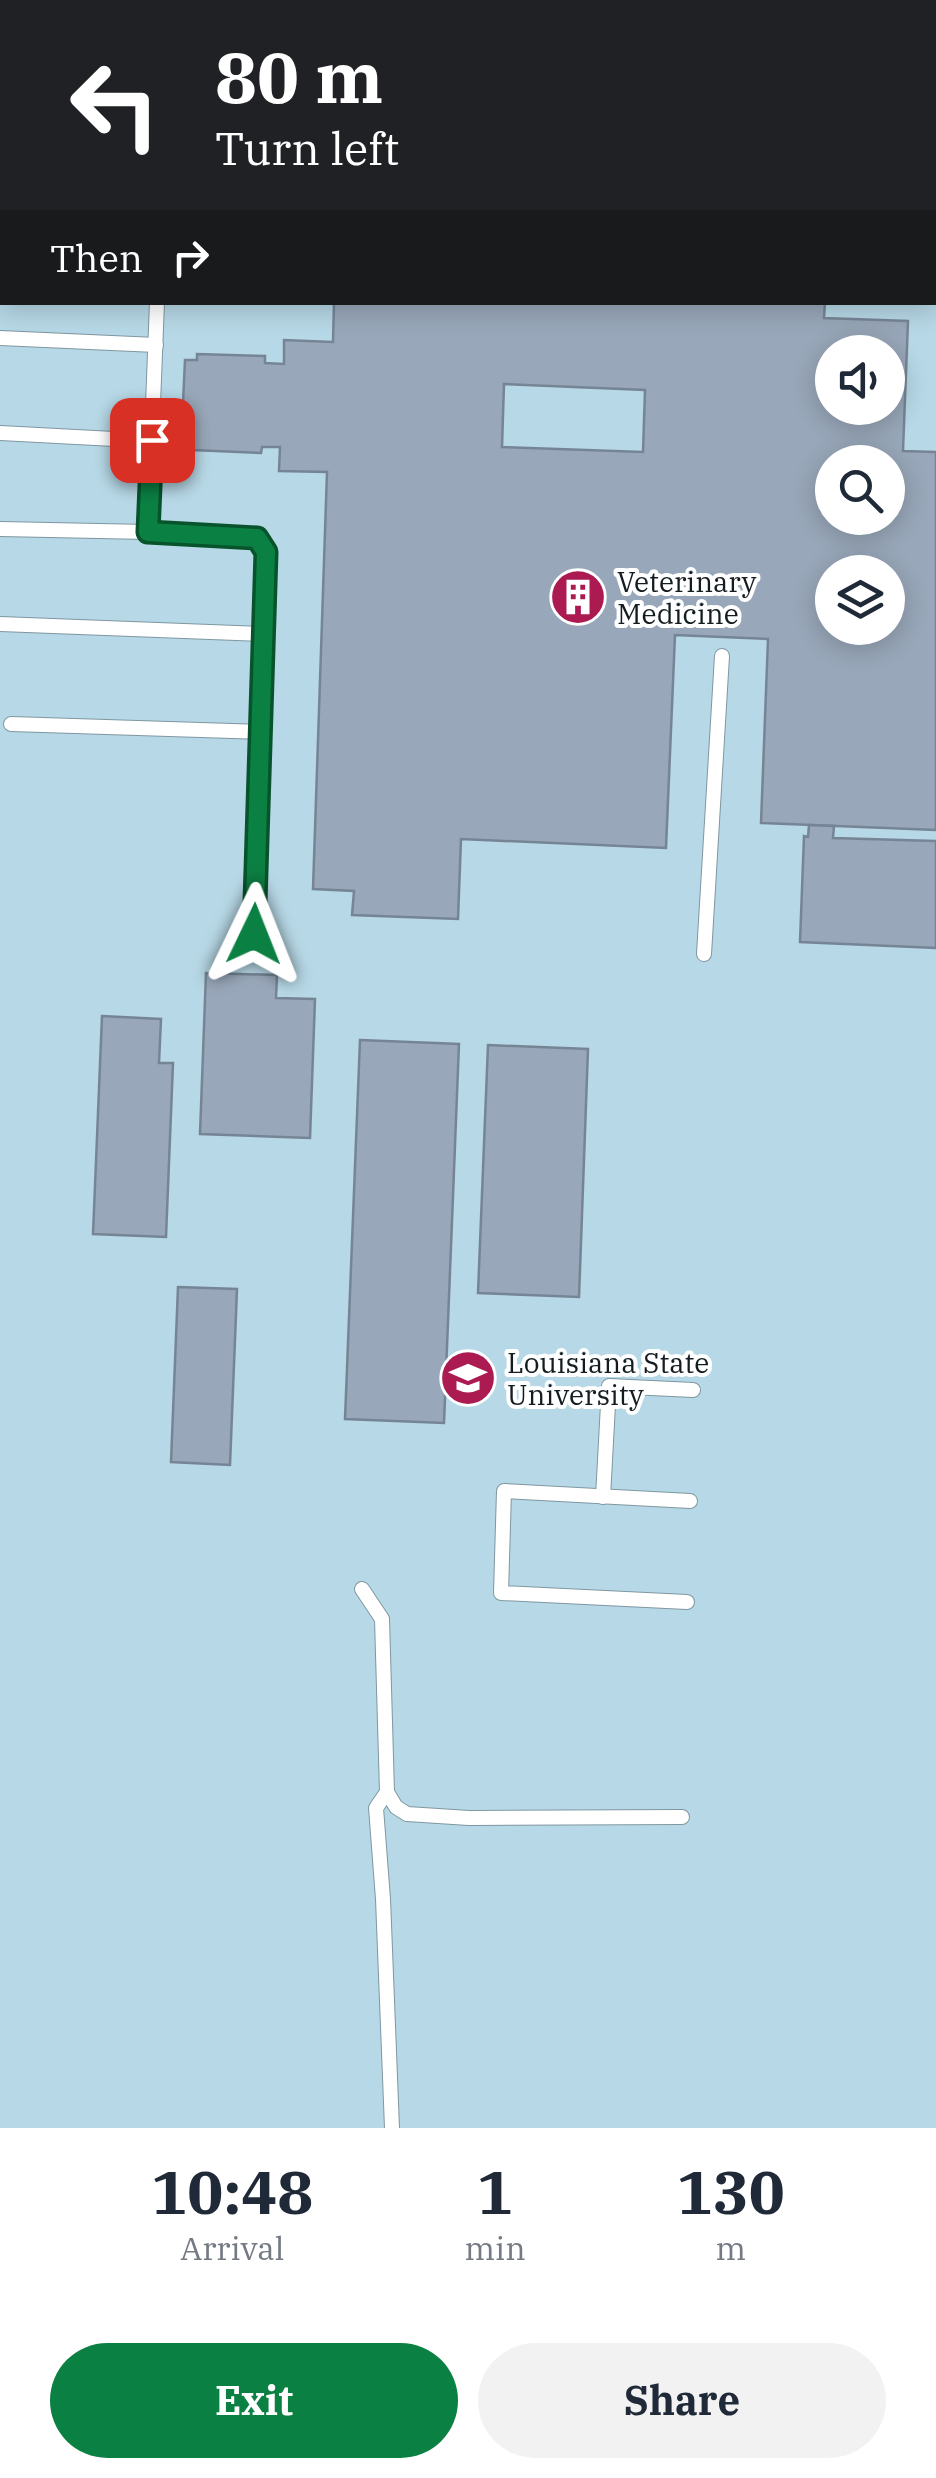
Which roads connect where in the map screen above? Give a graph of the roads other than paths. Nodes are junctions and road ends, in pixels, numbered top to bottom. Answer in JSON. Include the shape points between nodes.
{"nodes":[{"id":1,"x":157,"y":305,"type":"edge"},
{"id":2,"x":0,"y":338,"type":"edge"},
{"id":3,"x":156,"y":345,"type":"junction"},
{"id":4,"x":0,"y":433,"type":"edge"},
{"id":5,"x":152,"y":440,"type":"junction"},
{"id":6,"x":0,"y":529,"type":"edge"},
{"id":7,"x":148,"y":532,"type":"junction"},
{"id":8,"x":0,"y":624,"type":"edge"},
{"id":9,"x":264,"y":634,"type":"junction"},
{"id":10,"x":722,"y":656,"type":"dead end"},
{"id":11,"x":10,"y":724,"type":"dead end"},
{"id":12,"x":261,"y":732,"type":"junction"},
{"id":13,"x":254,"y":934,"type":"dead end"},
{"id":14,"x":704,"y":954,"type":"dead end"},
{"id":15,"x":693,"y":1390,"type":"dead end"},
{"id":16,"x":603,"y":1497,"type":"junction"},
{"id":17,"x":690,"y":1501,"type":"dead end"},
{"id":18,"x":362,"y":1589,"type":"dead end"},
{"id":19,"x":687,"y":1602,"type":"dead end"},
{"id":20,"x":387,"y":1792,"type":"junction"},
{"id":21,"x":682,"y":1818,"type":"dead end"},
{"id":22,"x":392,"y":2128,"type":"edge"}],
"edges":[{"from":1,"to":3,"type":"lane"},
{"from":2,"to":3,"type":"lane"},
{"from":3,"to":5,"type":"lane"},
{"from":4,"to":5,"type":"lane"},
{"from":5,"to":7,"type":"lane"},
{"from":6,"to":7,"type":"lane"},
{"from":7,"to":9,"type":"lane","via":[[257,538],[266,552]]},
{"from":8,"to":9,"type":"lane"},
{"from":9,"to":12,"type":"lane"},
{"from":10,"to":14,"type":"lane"},
{"from":11,"to":12,"type":"lane"},
{"from":12,"to":13,"type":"lane"},
{"from":15,"to":16,"type":"lane","via":[[609,1386]]},
{"from":16,"to":17,"type":"lane"},
{"from":16,"to":19,"type":"lane","via":[[504,1492],[501,1593]]},
{"from":18,"to":20,"type":"lane","via":[[382,1619]]},
{"from":20,"to":21,"type":"lane","via":[[407,1814]]},
{"from":20,"to":22,"type":"lane","via":[[376,1808]]}]}
